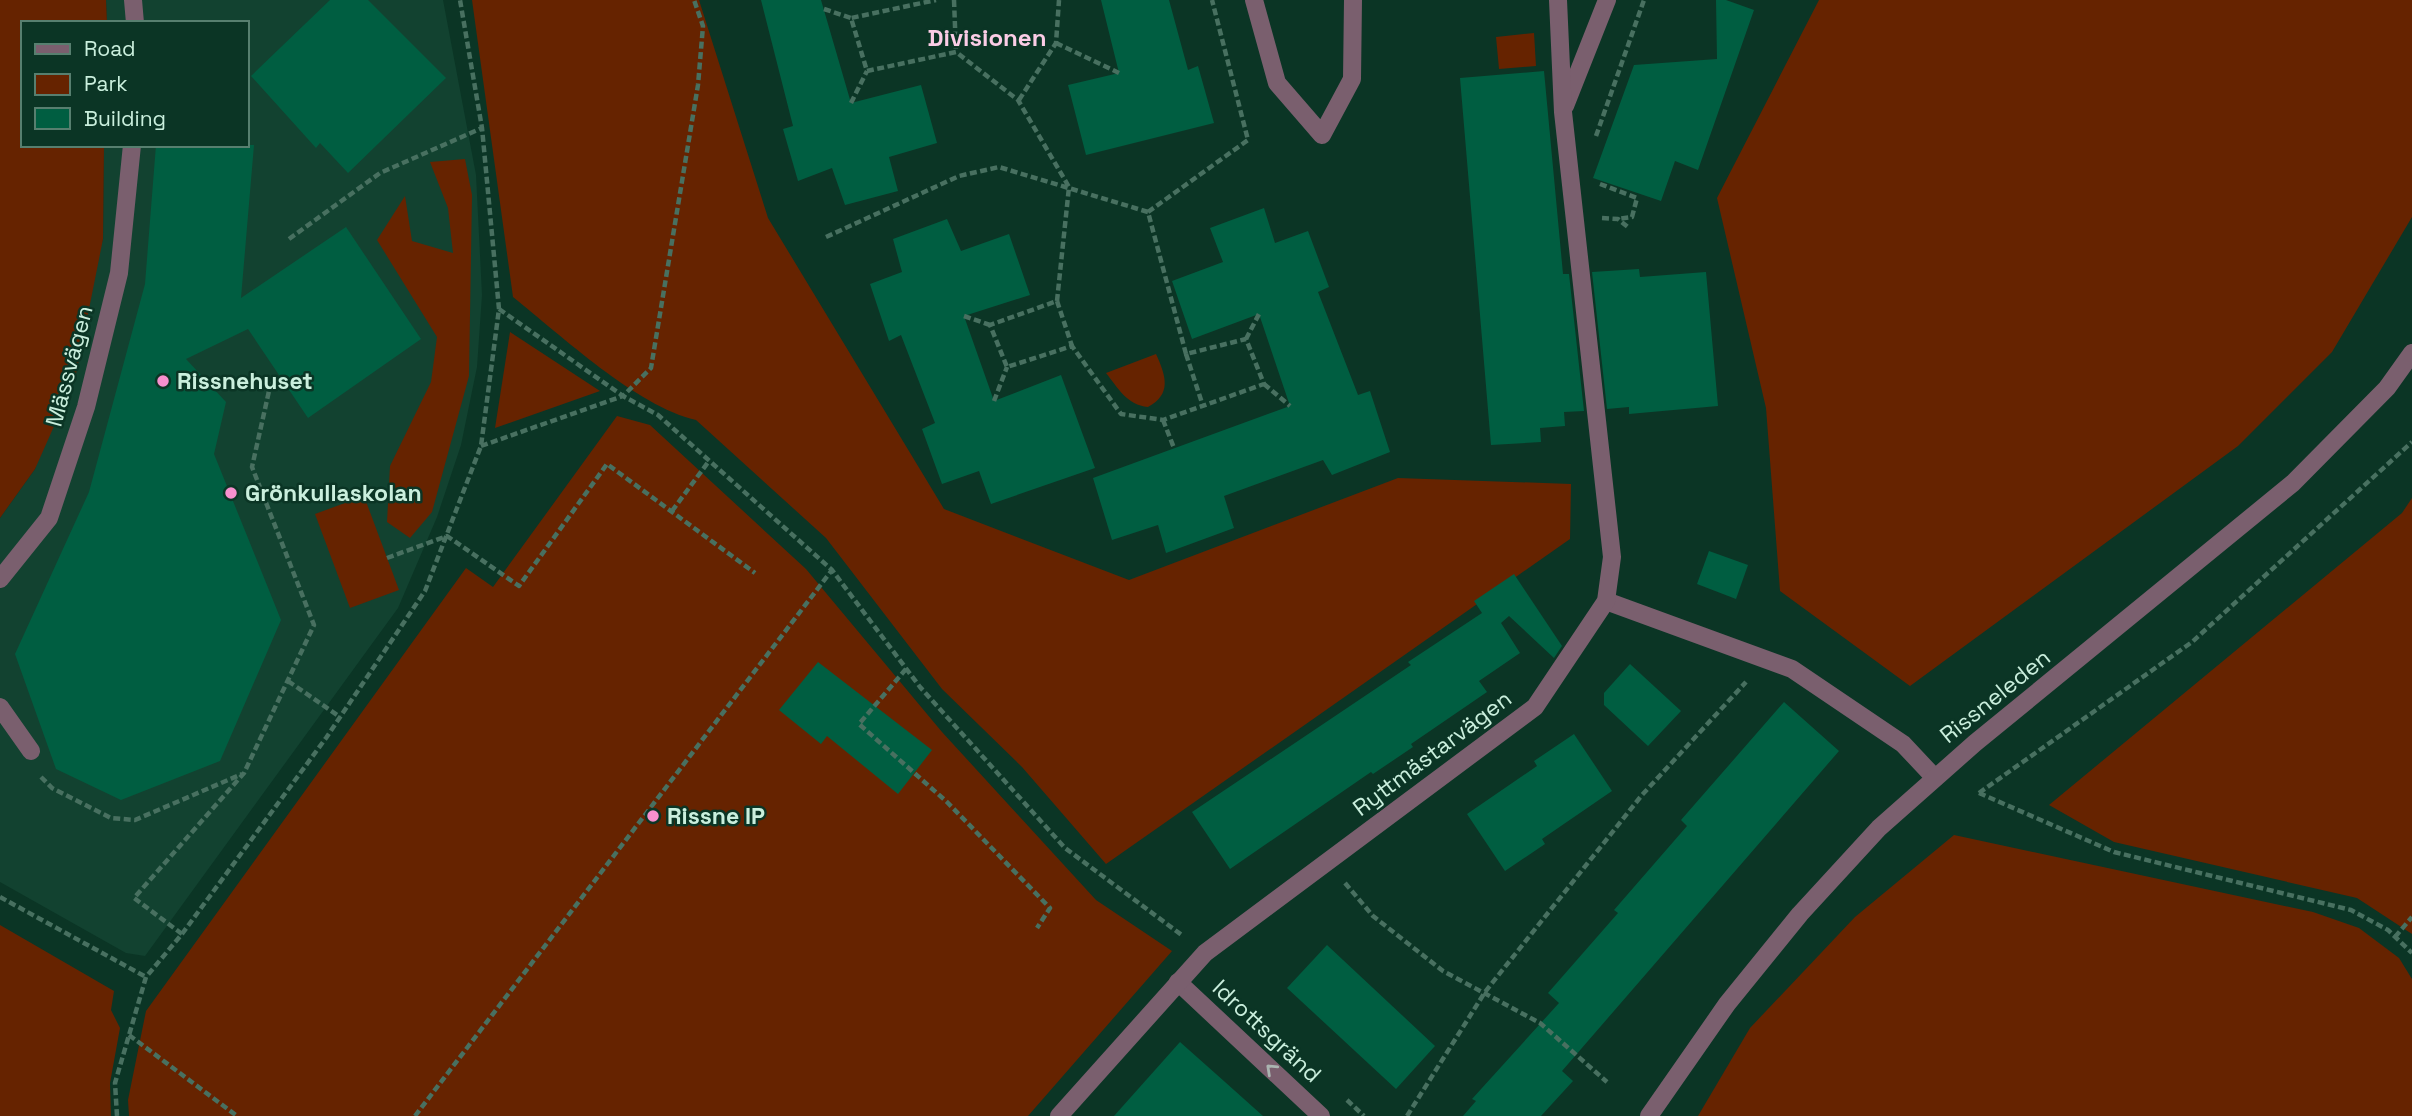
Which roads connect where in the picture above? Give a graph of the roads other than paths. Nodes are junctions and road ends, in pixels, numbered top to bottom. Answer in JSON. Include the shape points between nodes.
{"nodes":[{"id":1,"x":134,"y":0,"type":"edge"},
{"id":2,"x":1254,"y":0,"type":"edge"},
{"id":3,"x":1353,"y":0,"type":"edge"},
{"id":4,"x":1558,"y":0,"type":"edge"},
{"id":5,"x":1607,"y":0,"type":"edge"},
{"id":6,"x":135,"y":21,"type":"edge"},
{"id":7,"x":1563,"y":112,"type":"junction"},
{"id":8,"x":132,"y":147,"type":"edge"},
{"id":9,"x":2412,"y":354,"type":"edge"},
{"id":10,"x":0,"y":579,"type":"edge"},
{"id":11,"x":1606,"y":601,"type":"junction"},
{"id":12,"x":0,"y":707,"type":"edge"},
{"id":13,"x":31,"y":751,"type":"road end"},
{"id":14,"x":1935,"y":778,"type":"junction"},
{"id":15,"x":1178,"y":982,"type":"junction"},
{"id":16,"x":1059,"y":1116,"type":"edge"},
{"id":17,"x":1321,"y":1116,"type":"edge"},
{"id":18,"x":1649,"y":1116,"type":"edge"}],
"edges":[{"from":1,"to":6,"type":"street"},
{"from":2,"to":3,"type":"street","via":[[1277,83],[1322,135],[1352,79]]},
{"from":4,"to":7,"type":"street","name":"Ryttmästarvägen"},
{"from":5,"to":7,"type":"street","name":"Ryttmästarvägen"},
{"from":7,"to":11,"type":"street","name":"Ryttmästarvägen","via":[[1612,557]]},
{"from":8,"to":10,"type":"street","name":"Mässvägen","via":[[119,274],[86,407],[49,518]]},
{"from":9,"to":14,"type":"street","name":"Rissneleden","via":[[2387,388],[2293,483]]},
{"from":11,"to":14,"type":"street","via":[[1792,669],[1903,744]]},
{"from":11,"to":15,"type":"street","name":"Ryttmästarvägen","via":[[1535,707],[1205,953]]},
{"from":12,"to":13,"type":"street"},
{"from":14,"to":18,"type":"street","name":"Rissneleden","via":[[1880,828],[1800,914],[1727,1004]]},
{"from":15,"to":16,"type":"street","name":"Ryttmästarvägen"},
{"from":17,"to":15,"type":"street","name":"Idrottsgränd","one_way":true}]}
